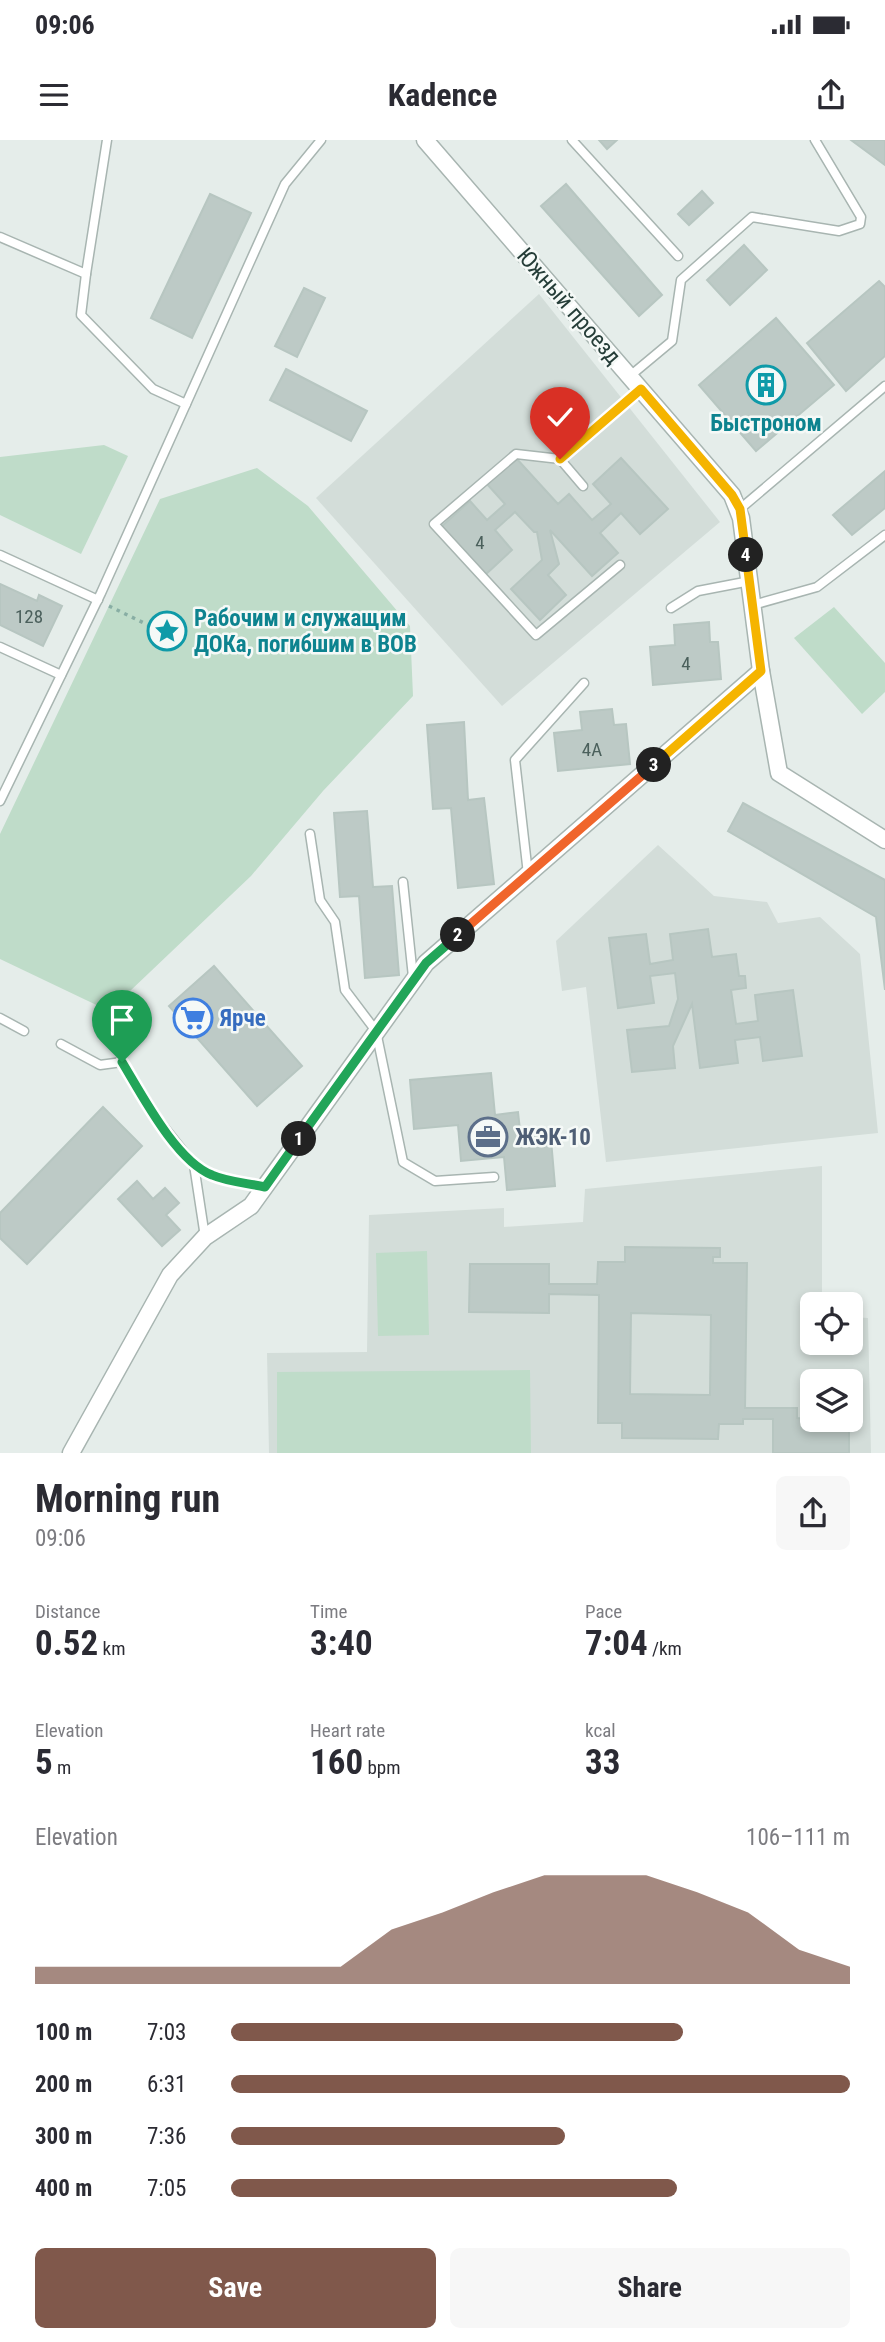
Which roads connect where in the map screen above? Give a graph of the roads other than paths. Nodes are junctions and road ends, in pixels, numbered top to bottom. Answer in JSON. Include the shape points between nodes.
{"nodes":[{"id":1,"x":107,"y":140,"type":"edge"},
{"id":2,"x":321,"y":140,"type":"edge"},
{"id":3,"x":425,"y":140,"type":"edge"},
{"id":4,"x":572,"y":140,"type":"edge"},
{"id":5,"x":815,"y":140,"type":"edge"},
{"id":6,"x":0,"y":237,"type":"edge"},
{"id":7,"x":678,"y":256,"type":"dead end"},
{"id":8,"x":86,"y":274,"type":"junction"},
{"id":9,"x":630,"y":376,"type":"junction"},
{"id":10,"x":885,"y":386,"type":"edge"},
{"id":11,"x":641,"y":389,"type":"junction"},
{"id":12,"x":186,"y":404,"type":"junction"},
{"id":13,"x":560,"y":459,"type":"junction"},
{"id":14,"x":583,"y":486,"type":"dead end"},
{"id":15,"x":740,"y":509,"type":"junction"},
{"id":16,"x":885,"y":535,"type":"edge"},
{"id":17,"x":0,"y":555,"type":"edge"},
{"id":18,"x":620,"y":565,"type":"dead end"},
{"id":19,"x":750,"y":581,"type":"junction"},
{"id":20,"x":97,"y":600,"type":"junction"},
{"id":21,"x":753,"y":604,"type":"junction"},
{"id":22,"x":671,"y":608,"type":"dead end"},
{"id":23,"x":0,"y":647,"type":"edge"},
{"id":24,"x":761,"y":671,"type":"junction"},
{"id":25,"x":61,"y":675,"type":"junction"},
{"id":26,"x":584,"y":682,"type":"dead end"},
{"id":27,"x":0,"y":801,"type":"edge"},
{"id":28,"x":310,"y":834,"type":"dead end"},
{"id":29,"x":885,"y":840,"type":"edge"},
{"id":30,"x":528,"y":874,"type":"junction"},
{"id":31,"x":403,"y":882,"type":"dead end"},
{"id":32,"x":414,"y":979,"type":"junction"},
{"id":33,"x":0,"y":1018,"type":"edge"},
{"id":34,"x":24,"y":1031,"type":"dead end"},
{"id":35,"x":376,"y":1031,"type":"junction"},
{"id":36,"x":61,"y":1044,"type":"dead end"},
{"id":37,"x":194,"y":1165,"type":"junction"},
{"id":38,"x":494,"y":1177,"type":"dead end"},
{"id":39,"x":265,"y":1187,"type":"junction"},
{"id":40,"x":205,"y":1237,"type":"junction"},
{"id":41,"x":71,"y":1453,"type":"edge"}],
"edges":[{"from":1,"to":8,"type":"lane"},
{"from":2,"to":12,"type":"lane","via":[[285,184]]},
{"from":3,"to":9,"type":"street","name":"Южный проезд"},
{"from":4,"to":7,"type":"lane"},
{"from":5,"to":9,"type":"lane","via":[[861,217],[860,224],[839,232],[752,217],[681,280],[673,341]]},
{"from":6,"to":8,"type":"lane"},
{"from":8,"to":12,"type":"lane","via":[[81,315],[153,389]]},
{"from":9,"to":11,"type":"street","name":"Южный проезд"},
{"from":10,"to":15,"type":"lane"},
{"from":11,"to":13,"type":"lane"},
{"from":11,"to":15,"type":"street","name":"Южный проезд","via":[[723,482]]},
{"from":12,"to":20,"type":"lane"},
{"from":13,"to":14,"type":"lane"},
{"from":13,"to":18,"type":"lane","via":[[516,454],[434,524],[536,635]]},
{"from":15,"to":19,"type":"street","name":"Южный проезд"},
{"from":16,"to":21,"type":"lane","via":[[817,587]]},
{"from":17,"to":20,"type":"lane"},
{"from":19,"to":21,"type":"street","name":"Южный проезд"},
{"from":19,"to":22,"type":"lane","via":[[698,591]]},
{"from":20,"to":25,"type":"lane"},
{"from":21,"to":24,"type":"street","name":"Южный проезд"},
{"from":23,"to":25,"type":"lane"},
{"from":24,"to":29,"type":"street","name":"Южный проезд","via":[[779,773]]},
{"from":24,"to":30,"type":"street"},
{"from":25,"to":27,"type":"lane"},
{"from":26,"to":30,"type":"lane","via":[[515,760]]},
{"from":28,"to":35,"type":"lane","via":[[320,900],[335,922],[345,990]]},
{"from":30,"to":32,"type":"street","via":[[426,963]]},
{"from":31,"to":32,"type":"lane"},
{"from":32,"to":35,"type":"street"},
{"from":33,"to":34,"type":"lane"},
{"from":35,"to":38,"type":"lane","via":[[402,1162],[435,1181]]},
{"from":35,"to":39,"type":"street"},
{"from":36,"to":37,"type":"lane","via":[[100,1065],[122,1062]]},
{"from":37,"to":39,"type":"lane","via":[[212,1176]]},
{"from":37,"to":40,"type":"lane"},
{"from":39,"to":40,"type":"street","via":[[251,1206]]},
{"from":40,"to":41,"type":"street","via":[[170,1275]]}]}
